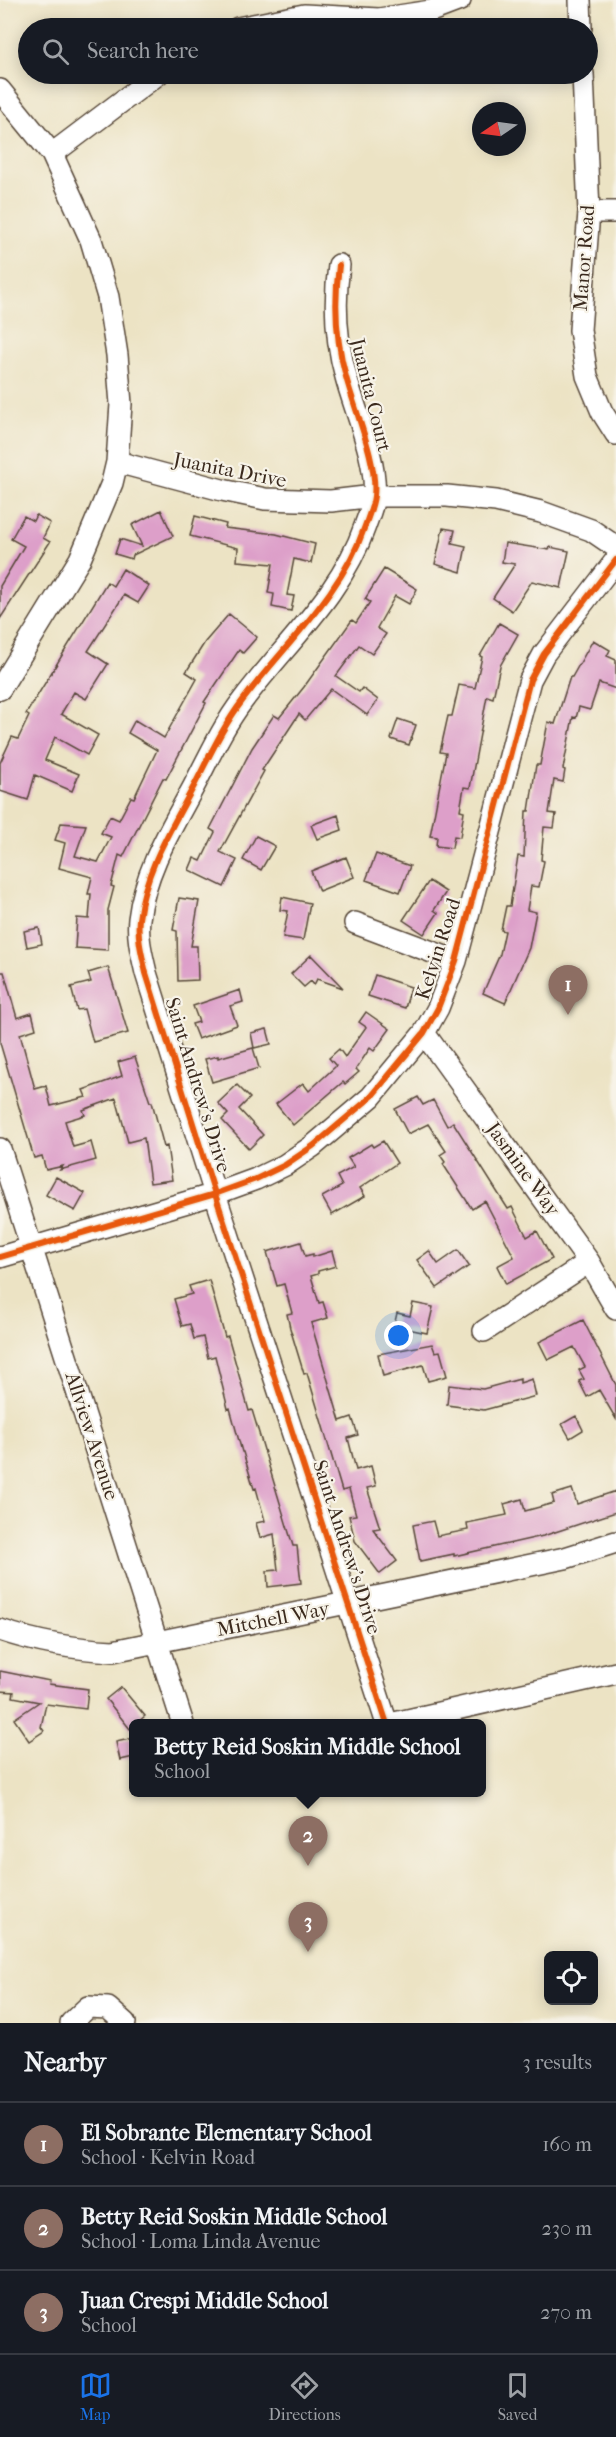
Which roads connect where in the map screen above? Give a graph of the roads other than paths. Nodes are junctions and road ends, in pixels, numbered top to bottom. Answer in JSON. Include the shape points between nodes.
{"nodes":[{"id":1,"x":460,"y":0,"type":"edge"},
{"id":2,"x":580,"y":0,"type":"edge"},
{"id":3,"x":289,"y":18,"type":"edge"},
{"id":4,"x":360,"y":18,"type":"edge"},
{"id":5,"x":386,"y":18,"type":"edge"},
{"id":6,"x":581,"y":18,"type":"edge"},
{"id":7,"x":145,"y":84,"type":"edge"},
{"id":8,"x":583,"y":84,"type":"edge"},
{"id":9,"x":0,"y":90,"type":"edge"},
{"id":10,"x":52,"y":154,"type":"junction"},
{"id":11,"x":589,"y":212,"type":"junction"},
{"id":12,"x":616,"y":212,"type":"edge"},
{"id":13,"x":339,"y":265,"type":"dead end"},
{"id":14,"x":616,"y":434,"type":"edge"},
{"id":15,"x":117,"y":462,"type":"junction"},
{"id":16,"x":374,"y":496,"type":"junction"},
{"id":17,"x":616,"y":547,"type":"edge"},
{"id":18,"x":616,"y":560,"type":"edge"},
{"id":19,"x":0,"y":689,"type":"edge"},
{"id":20,"x":355,"y":923,"type":"dead end"},
{"id":21,"x":456,"y":961,"type":"junction"},
{"id":22,"x":424,"y":1033,"type":"junction"},
{"id":23,"x":0,"y":1149,"type":"edge"},
{"id":24,"x":215,"y":1194,"type":"junction"},
{"id":25,"x":32,"y":1247,"type":"junction"},
{"id":26,"x":0,"y":1257,"type":"edge"},
{"id":27,"x":590,"y":1262,"type":"junction"},
{"id":28,"x":616,"y":1309,"type":"edge"},
{"id":29,"x":484,"y":1331,"type":"dead end"},
{"id":30,"x":616,"y":1542,"type":"edge"},
{"id":31,"x":349,"y":1604,"type":"junction"},
{"id":32,"x":0,"y":1630,"type":"edge"},
{"id":33,"x":158,"y":1643,"type":"junction"},
{"id":34,"x":616,"y":1673,"type":"edge"},
{"id":35,"x":181,"y":1719,"type":"edge"},
{"id":36,"x":386,"y":1719,"type":"edge"},
{"id":37,"x":410,"y":1719,"type":"edge"},
{"id":38,"x":71,"y":2023,"type":"edge"},
{"id":39,"x":125,"y":2023,"type":"edge"}],
"edges":[{"from":1,"to":5,"type":"street","via":[[431,11]]},
{"from":2,"to":6,"type":"street"},
{"from":3,"to":4,"type":"street"},
{"from":7,"to":10,"type":"street"},
{"from":8,"to":11,"type":"street","name":"Manor Road"},
{"from":9,"to":10,"type":"street"},
{"from":10,"to":15,"type":"street","via":[[91,240],[108,297],[121,404]]},
{"from":11,"to":12,"type":"street"},
{"from":11,"to":14,"type":"street","name":"Manor Road","via":[[580,330],[587,376]]},
{"from":13,"to":16,"type":"street","name":"Juanita Court","via":[[336,320],[345,375],[374,474]]},
{"from":15,"to":16,"type":"street","name":"Juanita Drive","via":[[265,498],[331,501]]},
{"from":15,"to":19,"type":"street","via":[[80,559]]},
{"from":16,"to":17,"type":"street","name":"Juanita Drive","via":[[496,501],[591,530]]},
{"from":16,"to":24,"type":"street","name":"Saint Andrew's Drive","via":[[350,560],[226,725],[153,864],[146,887],[139,921],[146,973]]},
{"from":18,"to":21,"type":"street","name":"Kelvin Road","via":[[544,654],[530,680]]},
{"from":20,"to":21,"type":"street"},
{"from":21,"to":22,"type":"street","name":"Kelvin Road"},
{"from":22,"to":24,"type":"street","name":"Kelvin Road","via":[[371,1097],[313,1146],[285,1165]]},
{"from":22,"to":27,"type":"street","name":"Jasmine Way"},
{"from":23,"to":25,"type":"street","name":"Allview Avenue"},
{"from":24,"to":25,"type":"street","name":"Kelvin Road"},
{"from":24,"to":31,"type":"street","name":"Saint Andrew's Drive"},
{"from":25,"to":26,"type":"street","name":"Kelvin Road"},
{"from":25,"to":33,"type":"street","name":"Allview Avenue"},
{"from":27,"to":28,"type":"street","name":"Jasmine Way"},
{"from":27,"to":29,"type":"street"},
{"from":30,"to":31,"type":"street","name":"Mitchell Way","via":[[565,1558]]},
{"from":31,"to":33,"type":"street","name":"Mitchell Way"},
{"from":31,"to":36,"type":"street","name":"Saint Andrew's Drive"},
{"from":32,"to":33,"type":"street","name":"Mitchell Way","via":[[74,1650],[113,1651]]},
{"from":33,"to":35,"type":"street","name":"Allview Avenue"},
{"from":34,"to":37,"type":"street"},
{"from":38,"to":39,"type":"street","via":[[88,2007],[108,2008]]}]}
